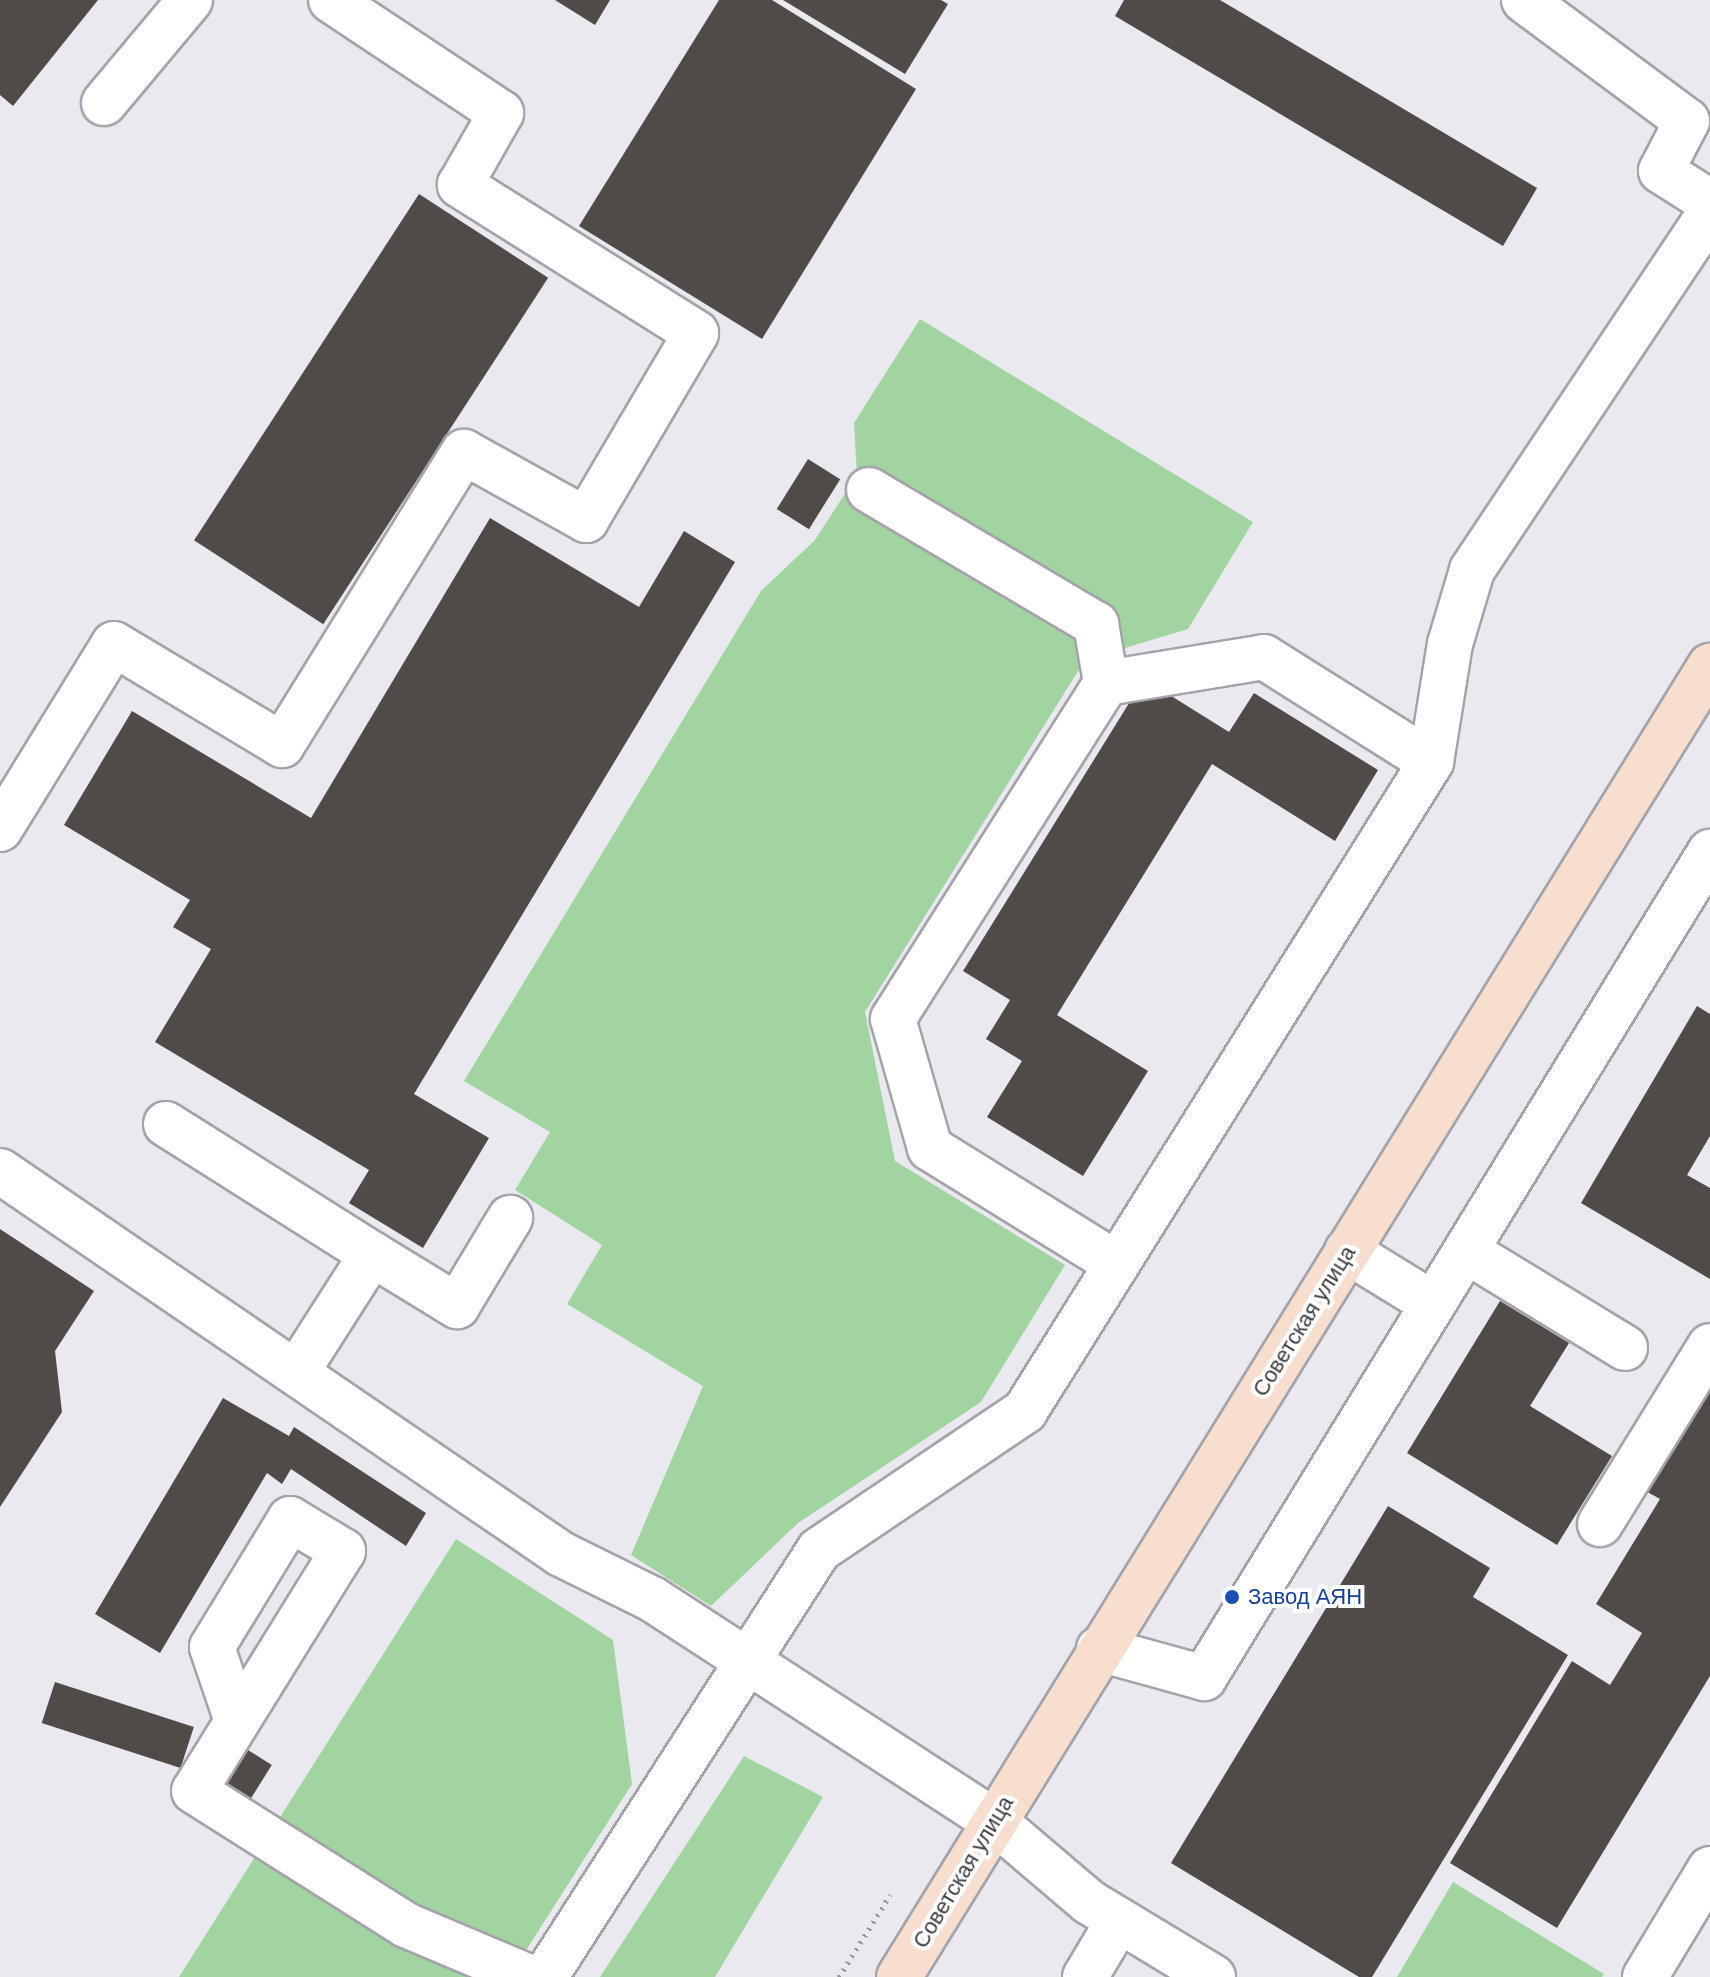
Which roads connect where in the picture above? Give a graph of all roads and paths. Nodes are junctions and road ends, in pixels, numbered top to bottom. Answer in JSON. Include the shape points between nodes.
{"nodes":[{"id":1,"x":190,"y":0,"type":"edge"},
{"id":2,"x":331,"y":0,"type":"edge"},
{"id":3,"x":1524,"y":0,"type":"edge"},
{"id":4,"x":104,"y":103,"type":"dead end"},
{"id":5,"x":1710,"y":202,"type":"edge"},
{"id":6,"x":1710,"y":213,"type":"edge"},
{"id":7,"x":869,"y":490,"type":"dead end"},
{"id":8,"x":1707,"y":676,"type":"edge"},
{"id":9,"x":1106,"y":683,"type":"junction"},
{"id":10,"x":1431,"y":762,"type":"junction"},
{"id":11,"x":0,"y":829,"type":"edge"},
{"id":12,"x":1710,"y":852,"type":"edge"},
{"id":13,"x":166,"y":1124,"type":"dead end"},
{"id":14,"x":0,"y":1171,"type":"edge"},
{"id":15,"x":510,"y":1218,"type":"dead end"},
{"id":16,"x":1347,"y":1251,"type":"junction"},
{"id":17,"x":1468,"y":1252,"type":"junction"},
{"id":18,"x":372,"y":1254,"type":"junction"},
{"id":19,"x":1117,"y":1264,"type":"junction"},
{"id":20,"x":1433,"y":1304,"type":"junction"},
{"id":21,"x":1710,"y":1346,"type":"edge"},
{"id":22,"x":1625,"y":1348,"type":"dead end"},
{"id":23,"x":296,"y":1373,"type":"junction"},
{"id":24,"x":1600,"y":1524,"type":"dead end"},
{"id":25,"x":1099,"y":1649,"type":"junction"},
{"id":26,"x":746,"y":1662,"type":"junction"},
{"id":27,"x":237,"y":1721,"type":"dead end"},
{"id":28,"x":995,"y":1822,"type":"junction"},
{"id":29,"x":1710,"y":1869,"type":"edge"},
{"id":30,"x":890,"y":1895,"type":"dead end"},
{"id":31,"x":1119,"y":1920,"type":"junction"},
{"id":32,"x":529,"y":1977,"type":"edge"},
{"id":33,"x":545,"y":1977,"type":"edge"},
{"id":34,"x":839,"y":1977,"type":"edge"},
{"id":35,"x":899,"y":1977,"type":"edge"},
{"id":36,"x":1085,"y":1977,"type":"edge"},
{"id":37,"x":1213,"y":1977,"type":"edge"},
{"id":38,"x":1645,"y":1977,"type":"edge"}],
"edges":[{"from":1,"to":4,"type":"street"},
{"from":2,"to":11,"type":"street","via":[[501,113],[460,185],[696,333],[586,520],[464,452],[282,745],[114,644]]},
{"from":3,"to":5,"type":"street","via":[[1687,121],[1661,171]]},
{"from":6,"to":10,"type":"street","via":[[1472,570],[1450,644]]},
{"from":7,"to":9,"type":"street","via":[[1096,624]]},
{"from":8,"to":16,"type":"main road","name":"Советская улица"},
{"from":9,"to":10,"type":"street","via":[[1264,657]]},
{"from":9,"to":19,"type":"street","via":[[893,1019],[930,1148]]},
{"from":10,"to":19,"type":"street"},
{"from":12,"to":17,"type":"street"},
{"from":13,"to":18,"type":"street"},
{"from":14,"to":23,"type":"street"},
{"from":15,"to":18,"type":"street","via":[[457,1306]]},
{"from":16,"to":20,"type":"street"},
{"from":16,"to":25,"type":"main road","name":"Советская улица"},
{"from":17,"to":20,"type":"street"},
{"from":17,"to":22,"type":"street"},
{"from":18,"to":23,"type":"street"},
{"from":19,"to":26,"type":"street","via":[[1025,1411],[819,1550]]},
{"from":20,"to":25,"type":"street","via":[[1204,1678]]},
{"from":21,"to":24,"type":"street"},
{"from":23,"to":26,"type":"street","via":[[561,1554],[652,1599]]},
{"from":25,"to":28,"type":"main road","name":"Советская улица"},
{"from":26,"to":28,"type":"street"},
{"from":26,"to":33,"type":"street"},
{"from":27,"to":32,"type":"street","via":[[194,1791],[406,1925]]},
{"from":28,"to":31,"type":"street","via":[[1089,1902]]},
{"from":28,"to":35,"type":"main road","name":"Советская улица"},
{"from":29,"to":38,"type":"street"},
{"from":30,"to":34,"type":"path"},
{"from":31,"to":36,"type":"street"},
{"from":31,"to":37,"type":"street"}]}
